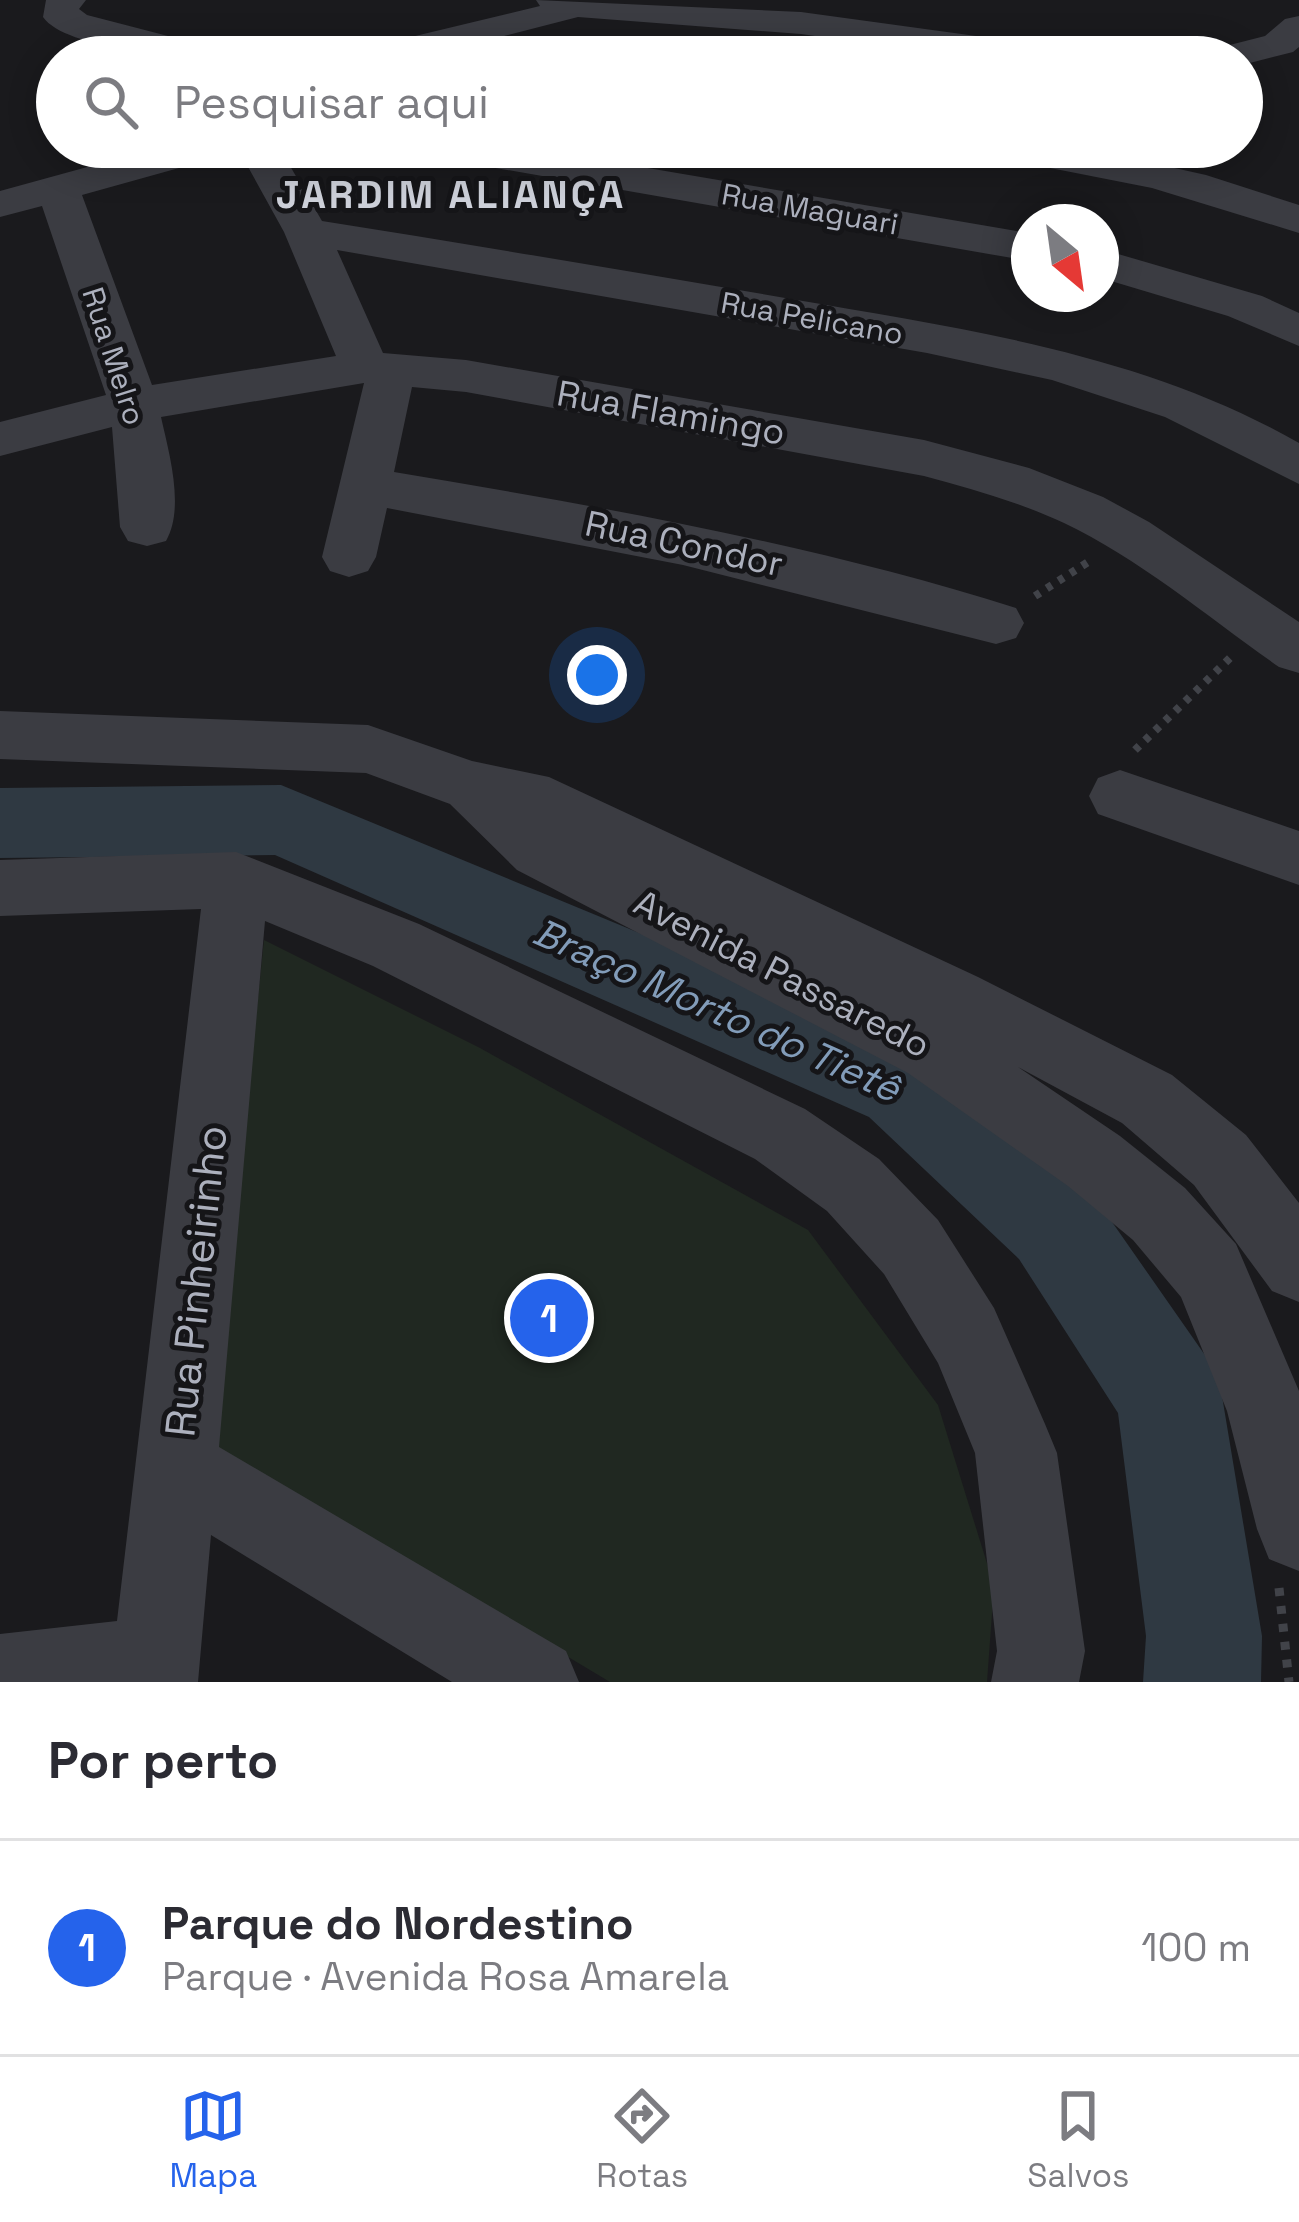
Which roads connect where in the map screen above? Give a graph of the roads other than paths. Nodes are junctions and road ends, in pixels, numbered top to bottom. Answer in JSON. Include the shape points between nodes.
{"nodes":[{"id":1,"x":67,"y":0,"type":"edge"},
{"id":2,"x":563,"y":3,"type":"edge"},
{"id":3,"x":123,"y":36,"type":"edge"},
{"id":4,"x":462,"y":36,"type":"edge"},
{"id":5,"x":893,"y":36,"type":"edge"},
{"id":6,"x":134,"y":168,"type":"edge"},
{"id":7,"x":270,"y":168,"type":"edge"},
{"id":8,"x":572,"y":168,"type":"edge"},
{"id":9,"x":1127,"y":168,"type":"edge"},
{"id":10,"x":58,"y":190,"type":"junction"},
{"id":11,"x":0,"y":204,"type":"edge"},
{"id":12,"x":1299,"y":220,"type":"edge"},
{"id":13,"x":306,"y":232,"type":"junction"},
{"id":14,"x":1011,"y":244,"type":"edge"},
{"id":15,"x":1119,"y":268,"type":"edge"},
{"id":16,"x":1299,"y":331,"type":"edge"},
{"id":17,"x":379,"y":368,"type":"junction"},
{"id":18,"x":134,"y":405,"type":"junction"},
{"id":19,"x":0,"y":439,"type":"edge"},
{"id":20,"x":1299,"y":466,"type":"edge"},
{"id":21,"x":367,"y":487,"type":"junction"},
{"id":22,"x":147,"y":526,"type":"dead end"},
{"id":23,"x":349,"y":557,"type":"dead end"},
{"id":24,"x":995,"y":622,"type":"road end"},
{"id":25,"x":1281,"y":638,"type":"edge"},
{"id":26,"x":0,"y":735,"type":"edge"},
{"id":27,"x":471,"y":786,"type":"junction"},
{"id":28,"x":1120,"y":796,"type":"road end"},
{"id":29,"x":1299,"y":858,"type":"edge"},
{"id":30,"x":236,"y":880,"type":"junction"},
{"id":31,"x":0,"y":889,"type":"edge"},
{"id":32,"x":1299,"y":1264,"type":"edge"},
{"id":33,"x":177,"y":1468,"type":"junction"},
{"id":34,"x":1299,"y":1529,"type":"edge"},
{"id":35,"x":154,"y":1672,"type":"edge"},
{"id":36,"x":0,"y":1678,"type":"edge"},
{"id":37,"x":536,"y":1682,"type":"edge"},
{"id":38,"x":1035,"y":1682,"type":"edge"}],
"edges":[{"from":1,"to":3,"type":"street","via":[[62,16]]},
{"from":2,"to":4,"type":"street","via":[[557,13]]},
{"from":2,"to":5,"type":"street"},
{"from":6,"to":10,"type":"street"},
{"from":7,"to":13,"type":"street"},
{"from":8,"to":14,"type":"street","name":"Rua Maguari"},
{"from":9,"to":12,"type":"street","via":[[1235,194]]},
{"from":10,"to":11,"type":"street"},
{"from":10,"to":18,"type":"street","name":"Rua Melro"},
{"from":13,"to":17,"type":"street"},
{"from":13,"to":20,"type":"street","name":"Rua Pelicano","via":[[1099,376],[1200,413]]},
{"from":15,"to":16,"type":"street"},
{"from":17,"to":18,"type":"street","name":"Rua Flamingo"},
{"from":17,"to":21,"type":"street"},
{"from":17,"to":25,"type":"street","name":"Rua Flamingo","via":[[466,376],[924,458],[1011,481],[1130,536]]},
{"from":18,"to":19,"type":"street","name":"Rua Flamingo"},
{"from":18,"to":22,"type":"street","name":"Rua Melro"},
{"from":21,"to":23,"type":"street"},
{"from":21,"to":24,"type":"street","name":"Rua Condor","via":[[827,574]]},
{"from":26,"to":27,"type":"street","name":"Avenida Passaredo","via":[[368,749]]},
{"from":27,"to":32,"type":"street","name":"Avenida Passaredo","via":[[578,814],[1147,1099],[1220,1160]]},
{"from":27,"to":34,"type":"street","name":"Avenida Passaredo","via":[[539,851],[933,1050],[1159,1214],[1209,1271],[1267,1411]]},
{"from":28,"to":29,"type":"street"},
{"from":30,"to":31,"type":"street"},
{"from":30,"to":33,"type":"street","name":"Rua Pinheirinho"},
{"from":30,"to":38,"type":"street","via":[[396,945],[780,1133],[853,1185],[911,1247],[966,1336],[1016,1453],[1041,1651]]},
{"from":33,"to":35,"type":"street","name":"Rua Pinheirinho"},
{"from":33,"to":37,"type":"street"},
{"from":35,"to":36,"type":"street"}]}
